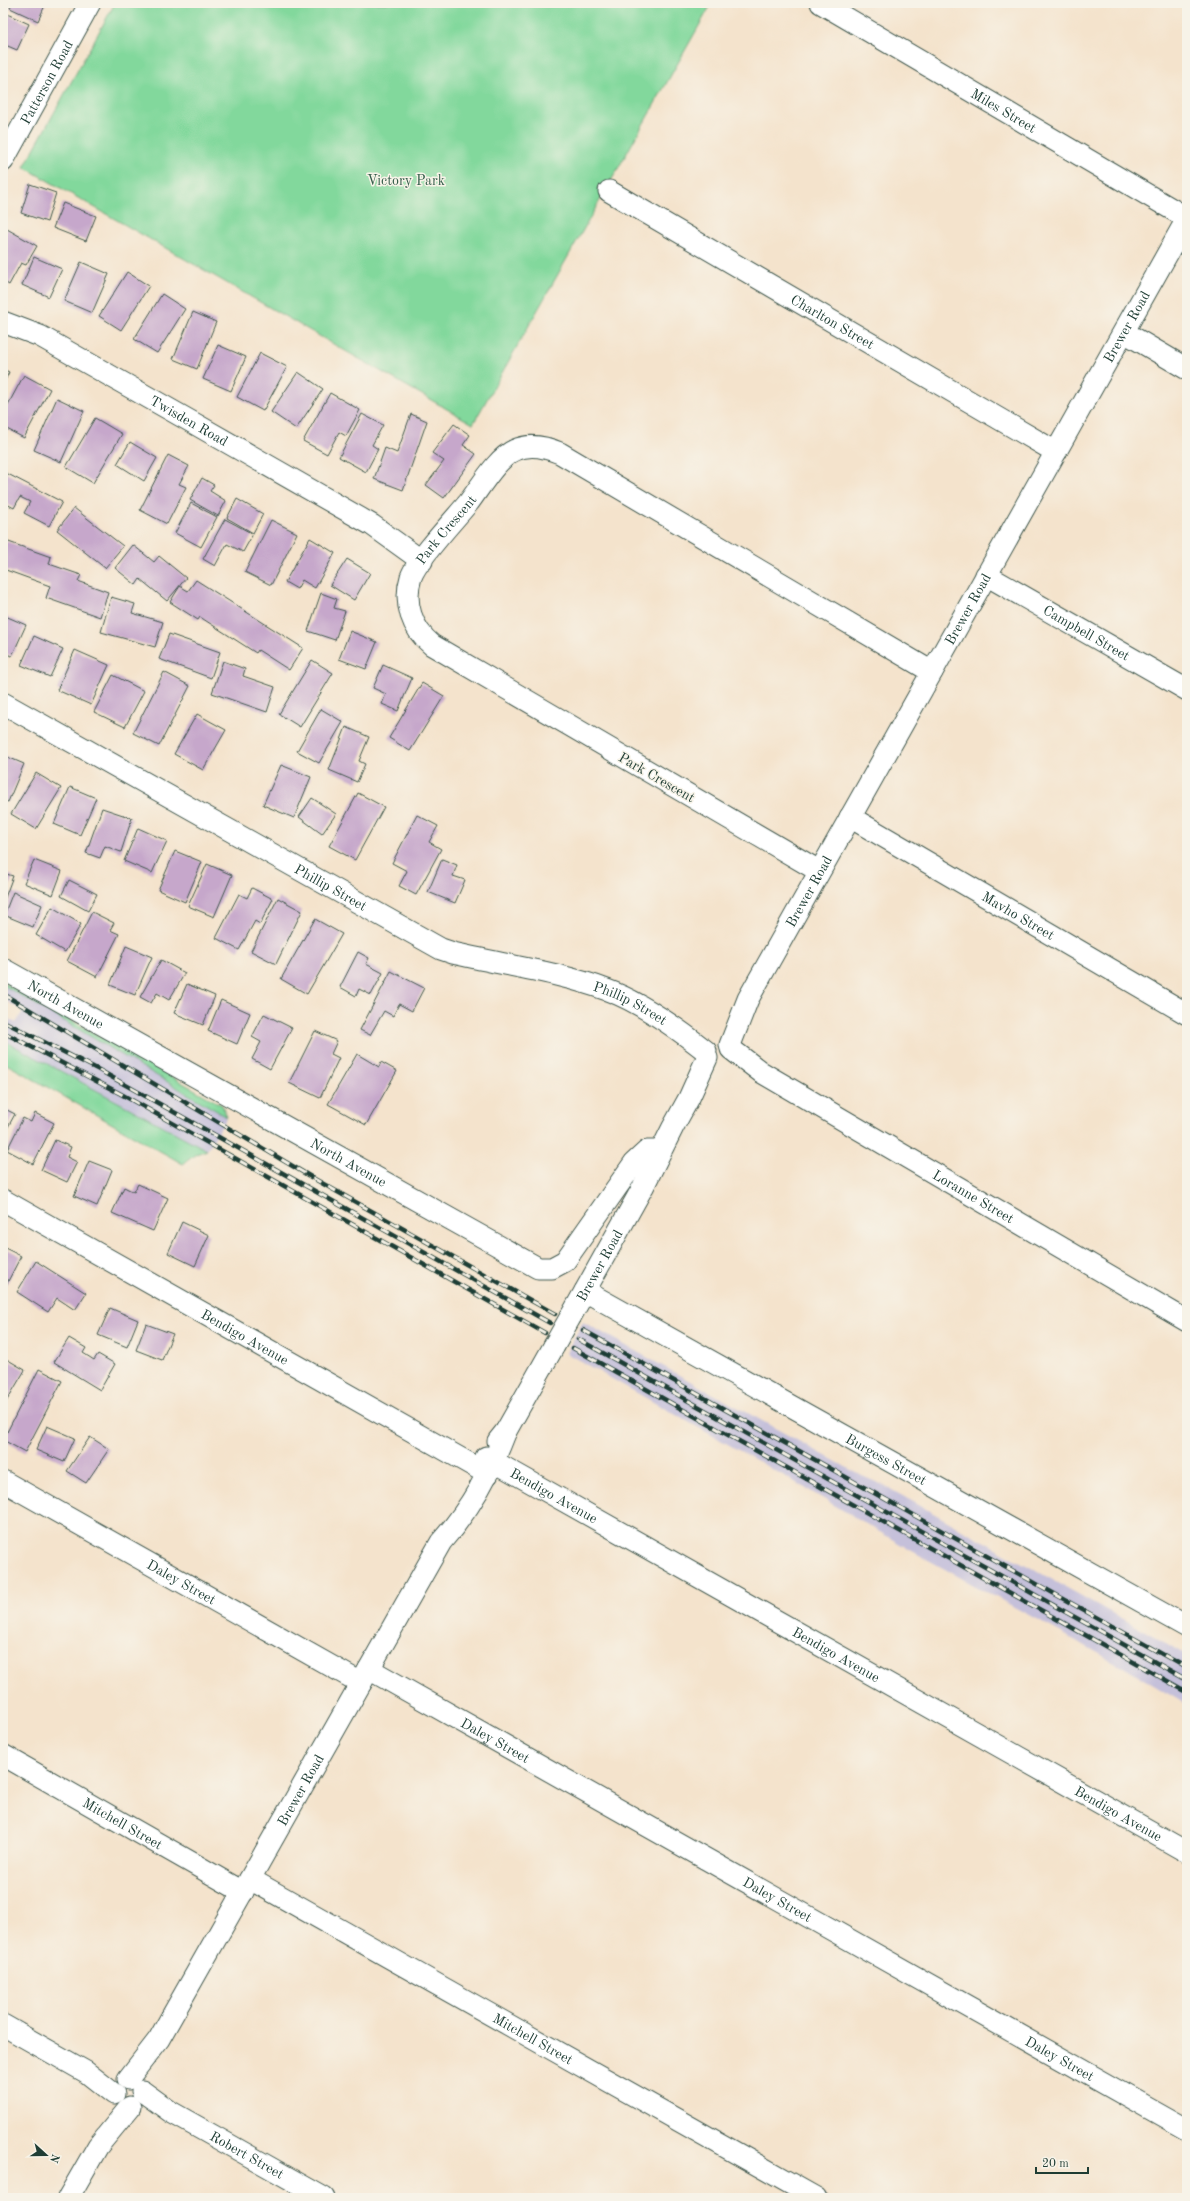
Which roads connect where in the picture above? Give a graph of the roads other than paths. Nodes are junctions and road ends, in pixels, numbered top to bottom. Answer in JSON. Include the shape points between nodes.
{"nodes":[{"id":1,"x":90,"y":3,"type":"edge"},
{"id":2,"x":821,"y":3,"type":"edge"},
{"id":3,"x":3,"y":161,"type":"edge"},
{"id":4,"x":609,"y":191,"type":"dead end"},
{"id":5,"x":1187,"y":218,"type":"edge"},
{"id":6,"x":3,"y":322,"type":"edge"},
{"id":7,"x":1124,"y":332,"type":"junction"},
{"id":8,"x":1187,"y":369,"type":"edge"},
{"id":9,"x":1056,"y":452,"type":"junction"},
{"id":10,"x":426,"y":556,"type":"junction"},
{"id":11,"x":986,"y":575,"type":"junction"},
{"id":12,"x":932,"y":672,"type":"junction"},
{"id":13,"x":1187,"y":690,"type":"edge"},
{"id":14,"x":3,"y":703,"type":"edge"},
{"id":15,"x":850,"y":817,"type":"junction"},
{"id":16,"x":819,"y":871,"type":"junction"},
{"id":17,"x":3,"y":969,"type":"edge"},
{"id":18,"x":1187,"y":1014,"type":"edge"},
{"id":19,"x":719,"y":1051,"type":"junction"},
{"id":20,"x":660,"y":1151,"type":"junction"},
{"id":21,"x":3,"y":1200,"type":"edge"},
{"id":22,"x":585,"y":1291,"type":"junction"},
{"id":23,"x":1187,"y":1321,"type":"edge"},
{"id":24,"x":486,"y":1465,"type":"junction"},
{"id":25,"x":3,"y":1480,"type":"edge"},
{"id":26,"x":1187,"y":1626,"type":"edge"},
{"id":27,"x":365,"y":1676,"type":"junction"},
{"id":28,"x":3,"y":1755,"type":"edge"},
{"id":29,"x":1187,"y":1852,"type":"edge"},
{"id":30,"x":247,"y":1885,"type":"junction"},
{"id":31,"x":3,"y":2025,"type":"edge"},
{"id":32,"x":129,"y":2093,"type":"junction"},
{"id":33,"x":1187,"y":2130,"type":"edge"},
{"id":34,"x":68,"y":2198,"type":"edge"},
{"id":35,"x":324,"y":2198,"type":"edge"},
{"id":36,"x":816,"y":2198,"type":"edge"}],
"edges":[{"from":1,"to":3,"type":"street","name":"Patterson Road"},
{"from":2,"to":5,"type":"street","name":"Miles Street"},
{"from":4,"to":9,"type":"street","name":"Charlton Street"},
{"from":5,"to":7,"type":"street","name":"Brewer Road"},
{"from":6,"to":10,"type":"street","name":"Twisden Road","via":[[40,336]]},
{"from":7,"to":8,"type":"street"},
{"from":7,"to":9,"type":"street","name":"Brewer Road"},
{"from":9,"to":11,"type":"street","name":"Brewer Road"},
{"from":10,"to":12,"type":"street","name":"Park Crescent","via":[[508,454],[529,446],[550,449]]},
{"from":10,"to":16,"type":"street","name":"Park Crescent","via":[[412,576],[408,598],[413,624],[432,646]]},
{"from":11,"to":12,"type":"street","name":"Brewer Road"},
{"from":11,"to":13,"type":"street","name":"Campbell Street"},
{"from":12,"to":15,"type":"street","name":"Brewer Road"},
{"from":14,"to":19,"type":"street","name":"Phillip Street","via":[[441,949],[453,954],[582,981],[609,990]]},
{"from":15,"to":16,"type":"street","name":"Brewer Road"},
{"from":15,"to":18,"type":"street","name":"Mavho Street"},
{"from":16,"to":19,"type":"street","name":"Brewer Road"},
{"from":17,"to":20,"type":"street","name":"North Avenue","via":[[538,1268],[552,1268],[565,1261],[634,1164],[647,1151]]},
{"from":19,"to":20,"type":"street","name":"Brewer Road"},
{"from":19,"to":23,"type":"street","name":"Loranne Street","via":[[761,1072]]},
{"from":20,"to":22,"type":"street","name":"Brewer Road","via":[[643,1187]]},
{"from":21,"to":24,"type":"street","name":"Bendigo Avenue"},
{"from":22,"to":24,"type":"street","name":"Brewer Road","bridge":true},
{"from":22,"to":26,"type":"street","name":"Burgess Street"},
{"from":24,"to":27,"type":"street","name":"Brewer Road","via":[[449,1518],[441,1542]]},
{"from":24,"to":29,"type":"street","name":"Bendigo Avenue"},
{"from":25,"to":27,"type":"street","name":"Daley Street"},
{"from":27,"to":30,"type":"street","name":"Brewer Road"},
{"from":27,"to":33,"type":"street","name":"Daley Street"},
{"from":28,"to":30,"type":"street","name":"Mitchell Street"},
{"from":30,"to":32,"type":"street","name":"Brewer Road"},
{"from":30,"to":36,"type":"street","name":"Mitchell Street"},
{"from":31,"to":32,"type":"street","name":"Robert Street"},
{"from":32,"to":34,"type":"street","name":"Brewer Road"},
{"from":32,"to":35,"type":"street","name":"Robert Street","via":[[171,2112]]}]}
